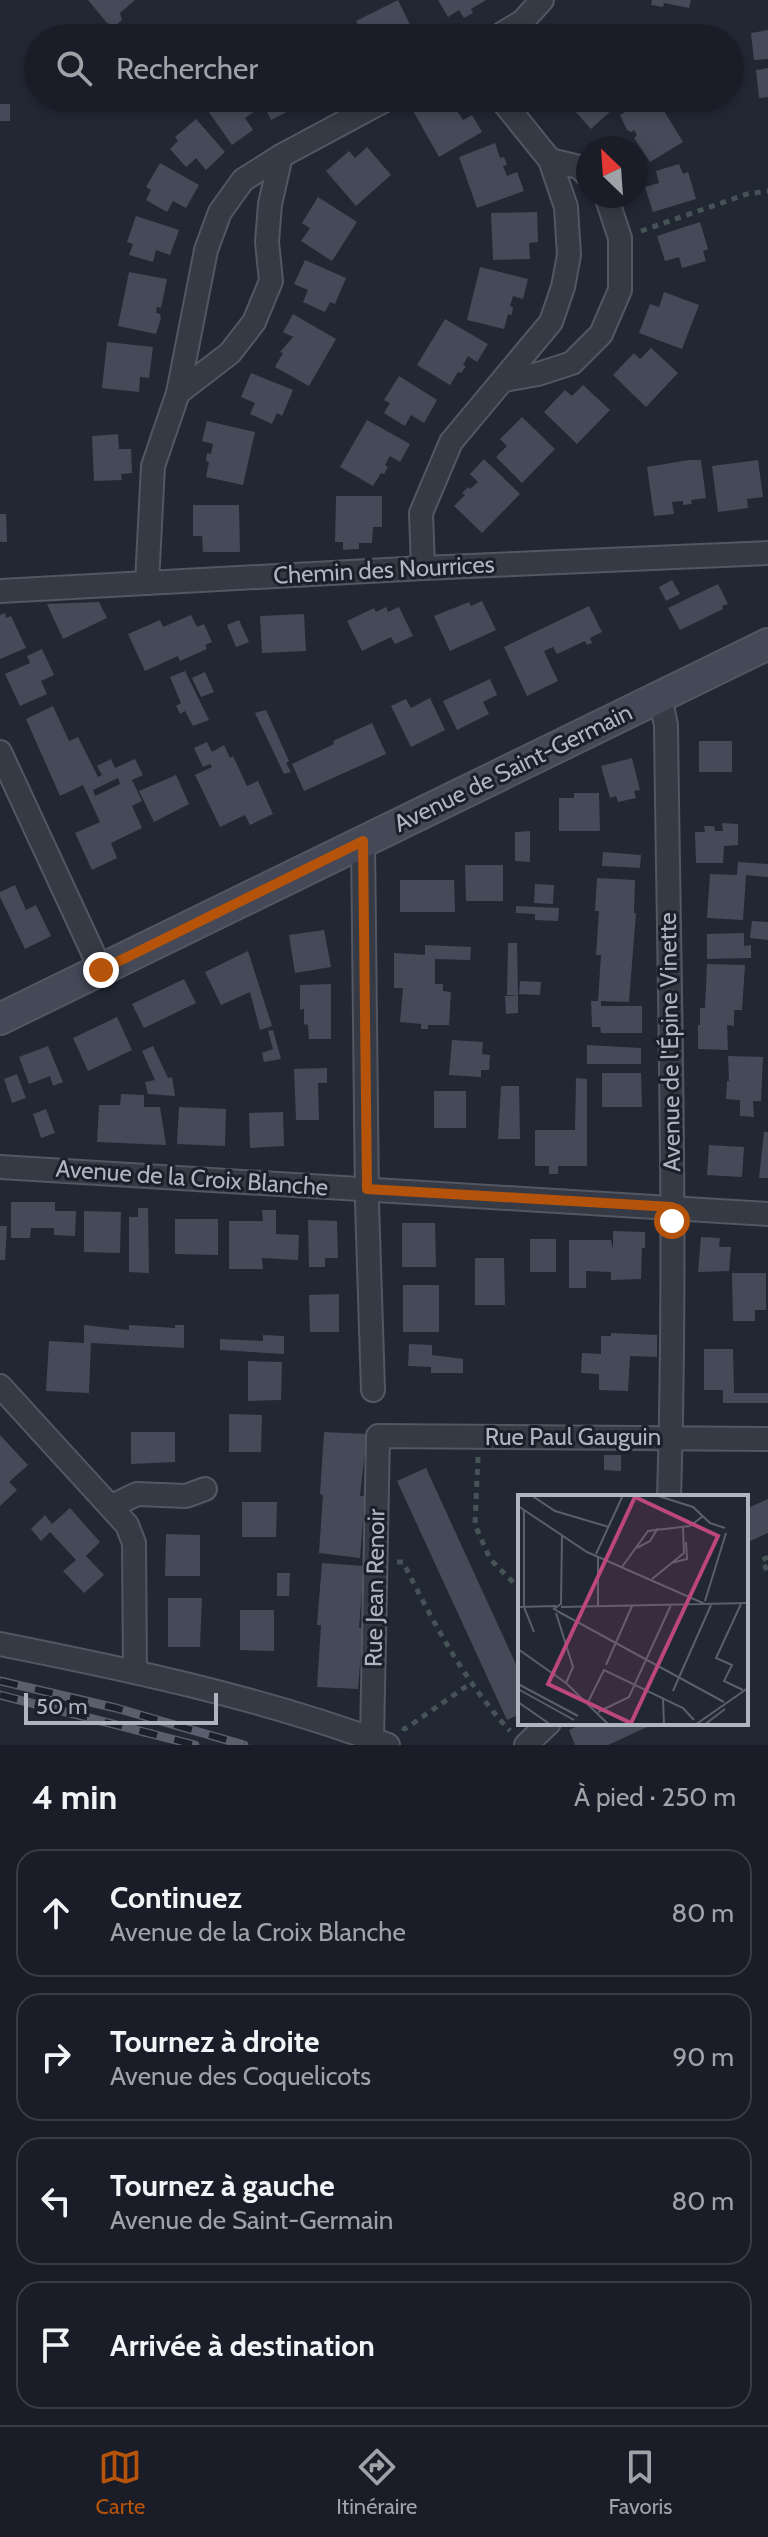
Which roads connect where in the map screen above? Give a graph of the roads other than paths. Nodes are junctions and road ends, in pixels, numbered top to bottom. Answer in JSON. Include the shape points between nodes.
{"nodes":[{"id":1,"x":542,"y":0,"type":"edge"},
{"id":2,"x":518,"y":24,"type":"edge"},
{"id":3,"x":363,"y":112,"type":"edge"},
{"id":4,"x":511,"y":112,"type":"edge"},
{"id":5,"x":281,"y":156,"type":"junction"},
{"id":6,"x":550,"y":160,"type":"junction"},
{"id":7,"x":576,"y":166,"type":"edge"},
{"id":8,"x":610,"y":208,"type":"edge"},
{"id":9,"x":504,"y":380,"type":"junction"},
{"id":10,"x":178,"y":393,"type":"junction"},
{"id":11,"x":768,"y":553,"type":"edge"},
{"id":12,"x":423,"y":568,"type":"junction"},
{"id":13,"x":147,"y":583,"type":"junction"},
{"id":14,"x":0,"y":591,"type":"edge"},
{"id":15,"x":768,"y":644,"type":"edge"},
{"id":16,"x":660,"y":697,"type":"junction"},
{"id":17,"x":0,"y":752,"type":"edge"},
{"id":18,"x":363,"y":841,"type":"junction"},
{"id":19,"x":101,"y":970,"type":"junction"},
{"id":20,"x":0,"y":1019,"type":"edge"},
{"id":21,"x":0,"y":1167,"type":"edge"},
{"id":22,"x":367,"y":1189,"type":"junction"},
{"id":23,"x":672,"y":1207,"type":"junction"},
{"id":24,"x":768,"y":1214,"type":"edge"},
{"id":25,"x":0,"y":1386,"type":"edge"},
{"id":26,"x":373,"y":1390,"type":"dead end"},
{"id":27,"x":378,"y":1436,"type":"joint"},
{"id":28,"x":671,"y":1437,"type":"junction"},
{"id":29,"x":768,"y":1439,"type":"edge"},
{"id":30,"x":205,"y":1489,"type":"dead end"},
{"id":31,"x":669,"y":1495,"type":"edge"},
{"id":32,"x":112,"y":1506,"type":"junction"},
{"id":33,"x":0,"y":1644,"type":"edge"},
{"id":34,"x":135,"y":1671,"type":"junction"},
{"id":35,"x":545,"y":1725,"type":"edge"},
{"id":36,"x":378,"y":1735,"type":"edge"},
{"id":37,"x":519,"y":1739,"type":"edge"}],
"edges":[{"from":1,"to":2,"type":"street"},
{"from":3,"to":5,"type":"street"},
{"from":4,"to":6,"type":"street"},
{"from":5,"to":10,"type":"street","via":[[243,180],[220,212],[206,250]]},
{"from":5,"to":10,"type":"street","via":[[270,204],[271,281],[254,322],[230,353]]},
{"from":6,"to":7,"type":"street"},
{"from":6,"to":9,"type":"street","via":[[566,207],[569,255],[563,287],[551,322]]},
{"from":8,"to":9,"type":"street","via":[[620,238],[620,290],[601,334],[572,363]]},
{"from":9,"to":12,"type":"street","via":[[451,442],[421,513]]},
{"from":10,"to":13,"type":"street","via":[[153,466]]},
{"from":11,"to":12,"type":"street","name":"Chemin des Nourrices"},
{"from":12,"to":13,"type":"street","name":"Chemin des Nourrices"},
{"from":13,"to":14,"type":"street","name":"Chemin des Nourrices"},
{"from":15,"to":16,"type":"street","name":"Avenue de Saint-Germain"},
{"from":16,"to":18,"type":"street","name":"Avenue de Saint-Germain"},
{"from":16,"to":23,"type":"street","name":"Avenue de l'Épine Vinette","via":[[666,725]]},
{"from":17,"to":19,"type":"street"},
{"from":18,"to":19,"type":"street","name":"Avenue de Saint-Germain"},
{"from":18,"to":22,"type":"street"},
{"from":19,"to":20,"type":"street","name":"Avenue de Saint-Germain"},
{"from":21,"to":22,"type":"street","name":"Avenue de la Croix Blanche"},
{"from":22,"to":23,"type":"street","name":"Avenue de la Croix Blanche"},
{"from":22,"to":26,"type":"street"},
{"from":23,"to":24,"type":"street","name":"Avenue de la Croix Blanche"},
{"from":23,"to":28,"type":"street","name":"Avenue de l'Épine Vinette"},
{"from":25,"to":32,"type":"street"},
{"from":27,"to":28,"type":"street","name":"Rue Paul Gauguin"},
{"from":27,"to":36,"type":"street","name":"Rue Jean Renoir"},
{"from":28,"to":29,"type":"street","name":"Rue Paul Gauguin"},
{"from":28,"to":31,"type":"street","name":"Avenue de l'Épine Vinette"},
{"from":30,"to":32,"type":"street","via":[[186,1496],[137,1494]]},
{"from":32,"to":34,"type":"street","via":[[134,1543]]},
{"from":33,"to":34,"type":"street"},
{"from":34,"to":36,"type":"street"},
{"from":35,"to":37,"type":"street"}]}
